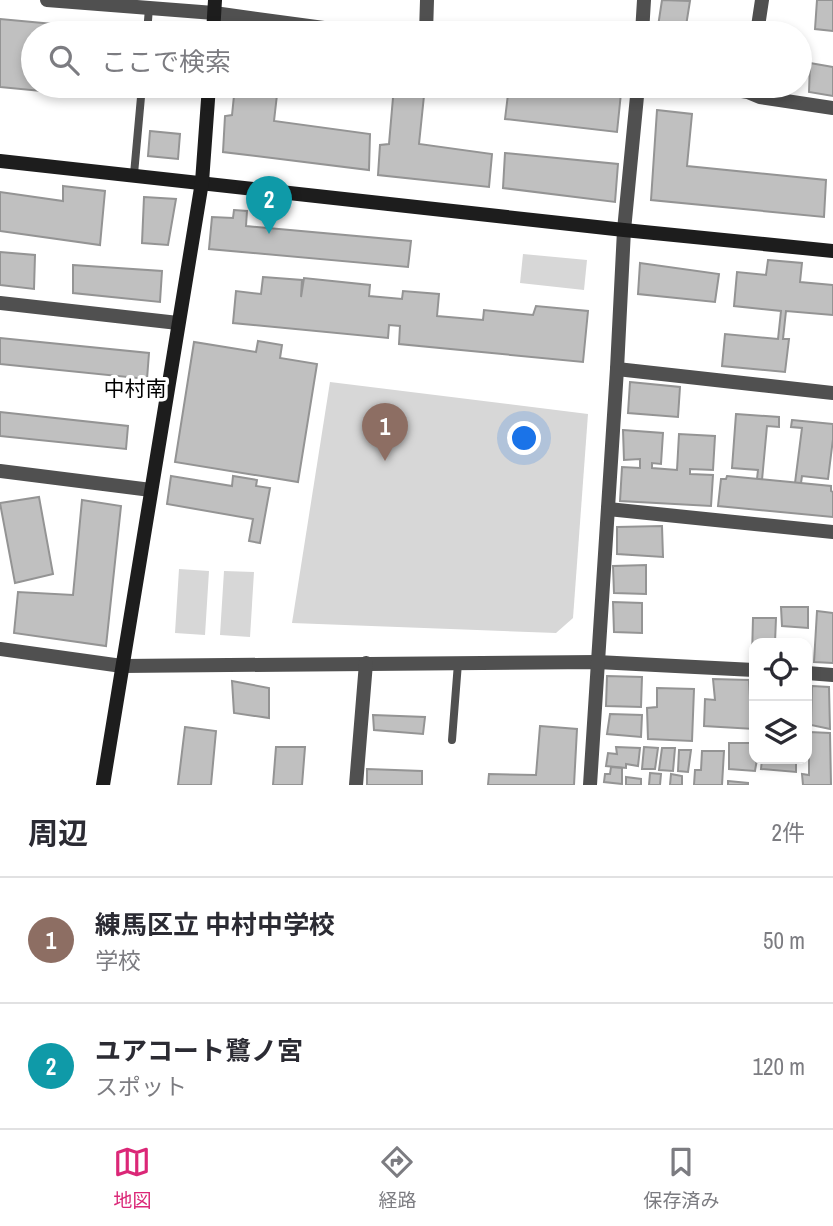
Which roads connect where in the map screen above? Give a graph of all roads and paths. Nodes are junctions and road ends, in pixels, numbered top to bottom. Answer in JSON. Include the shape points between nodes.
{"nodes":[{"id":1,"x":47,"y":0,"type":"edge"},
{"id":2,"x":428,"y":0,"type":"edge"},
{"id":3,"x":644,"y":0,"type":"edge"},
{"id":4,"x":762,"y":0,"type":"edge"},
{"id":5,"x":214,"y":7,"type":"edge"},
{"id":6,"x":149,"y":8,"type":"junction"},
{"id":7,"x":148,"y":21,"type":"edge"},
{"id":8,"x":293,"y":21,"type":"edge"},
{"id":9,"x":427,"y":21,"type":"edge"},
{"id":10,"x":643,"y":21,"type":"edge"},
{"id":11,"x":759,"y":21,"type":"edge"},
{"id":12,"x":141,"y":98,"type":"edge"},
{"id":13,"x":208,"y":98,"type":"edge"},
{"id":14,"x":637,"y":98,"type":"edge"},
{"id":15,"x":767,"y":98,"type":"edge"},
{"id":16,"x":833,"y":108,"type":"edge"},
{"id":17,"x":0,"y":161,"type":"edge"},
{"id":18,"x":134,"y":174,"type":"junction"},
{"id":19,"x":202,"y":182,"type":"junction"},
{"id":20,"x":624,"y":230,"type":"junction"},
{"id":21,"x":833,"y":251,"type":"edge"},
{"id":22,"x":0,"y":303,"type":"edge"},
{"id":23,"x":178,"y":323,"type":"junction"},
{"id":24,"x":617,"y":369,"type":"junction"},
{"id":25,"x":833,"y":393,"type":"edge"},
{"id":26,"x":0,"y":471,"type":"edge"},
{"id":27,"x":151,"y":489,"type":"junction"},
{"id":28,"x":608,"y":509,"type":"junction"},
{"id":29,"x":833,"y":532,"type":"edge"},
{"id":30,"x":0,"y":649,"type":"edge"},
{"id":31,"x":366,"y":663,"type":"junction"},
{"id":32,"x":458,"y":663,"type":"junction"},
{"id":33,"x":597,"y":663,"type":"junction"},
{"id":34,"x":122,"y":666,"type":"junction"},
{"id":35,"x":749,"y":670,"type":"edge"},
{"id":36,"x":812,"y":673,"type":"edge"},
{"id":37,"x":833,"y":675,"type":"edge"},
{"id":38,"x":452,"y":740,"type":"dead end"},
{"id":39,"x":103,"y":785,"type":"edge"},
{"id":40,"x":356,"y":785,"type":"edge"},
{"id":41,"x":590,"y":785,"type":"edge"}],
"edges":[{"from":1,"to":6,"type":"street"},
{"from":2,"to":9,"type":"street"},
{"from":3,"to":10,"type":"street"},
{"from":4,"to":11,"type":"street"},
{"from":5,"to":6,"type":"street"},
{"from":5,"to":8,"type":"street"},
{"from":6,"to":7,"type":"lane"},
{"from":12,"to":18,"type":"lane"},
{"from":13,"to":19,"type":"street"},
{"from":14,"to":20,"type":"street"},
{"from":15,"to":16,"type":"street"},
{"from":17,"to":18,"type":"street"},
{"from":18,"to":19,"type":"street"},
{"from":19,"to":20,"type":"street"},
{"from":19,"to":23,"type":"street"},
{"from":20,"to":21,"type":"street"},
{"from":20,"to":24,"type":"street"},
{"from":22,"to":23,"type":"street"},
{"from":23,"to":27,"type":"street"},
{"from":24,"to":25,"type":"street"},
{"from":24,"to":28,"type":"street"},
{"from":26,"to":27,"type":"street"},
{"from":27,"to":34,"type":"street"},
{"from":28,"to":29,"type":"street"},
{"from":28,"to":33,"type":"street"},
{"from":30,"to":34,"type":"street"},
{"from":31,"to":32,"type":"street"},
{"from":31,"to":34,"type":"street"},
{"from":31,"to":40,"type":"street"},
{"from":32,"to":33,"type":"street"},
{"from":32,"to":38,"type":"lane"},
{"from":33,"to":35,"type":"street"},
{"from":33,"to":41,"type":"street"},
{"from":34,"to":39,"type":"street"},
{"from":36,"to":37,"type":"street"}]}
